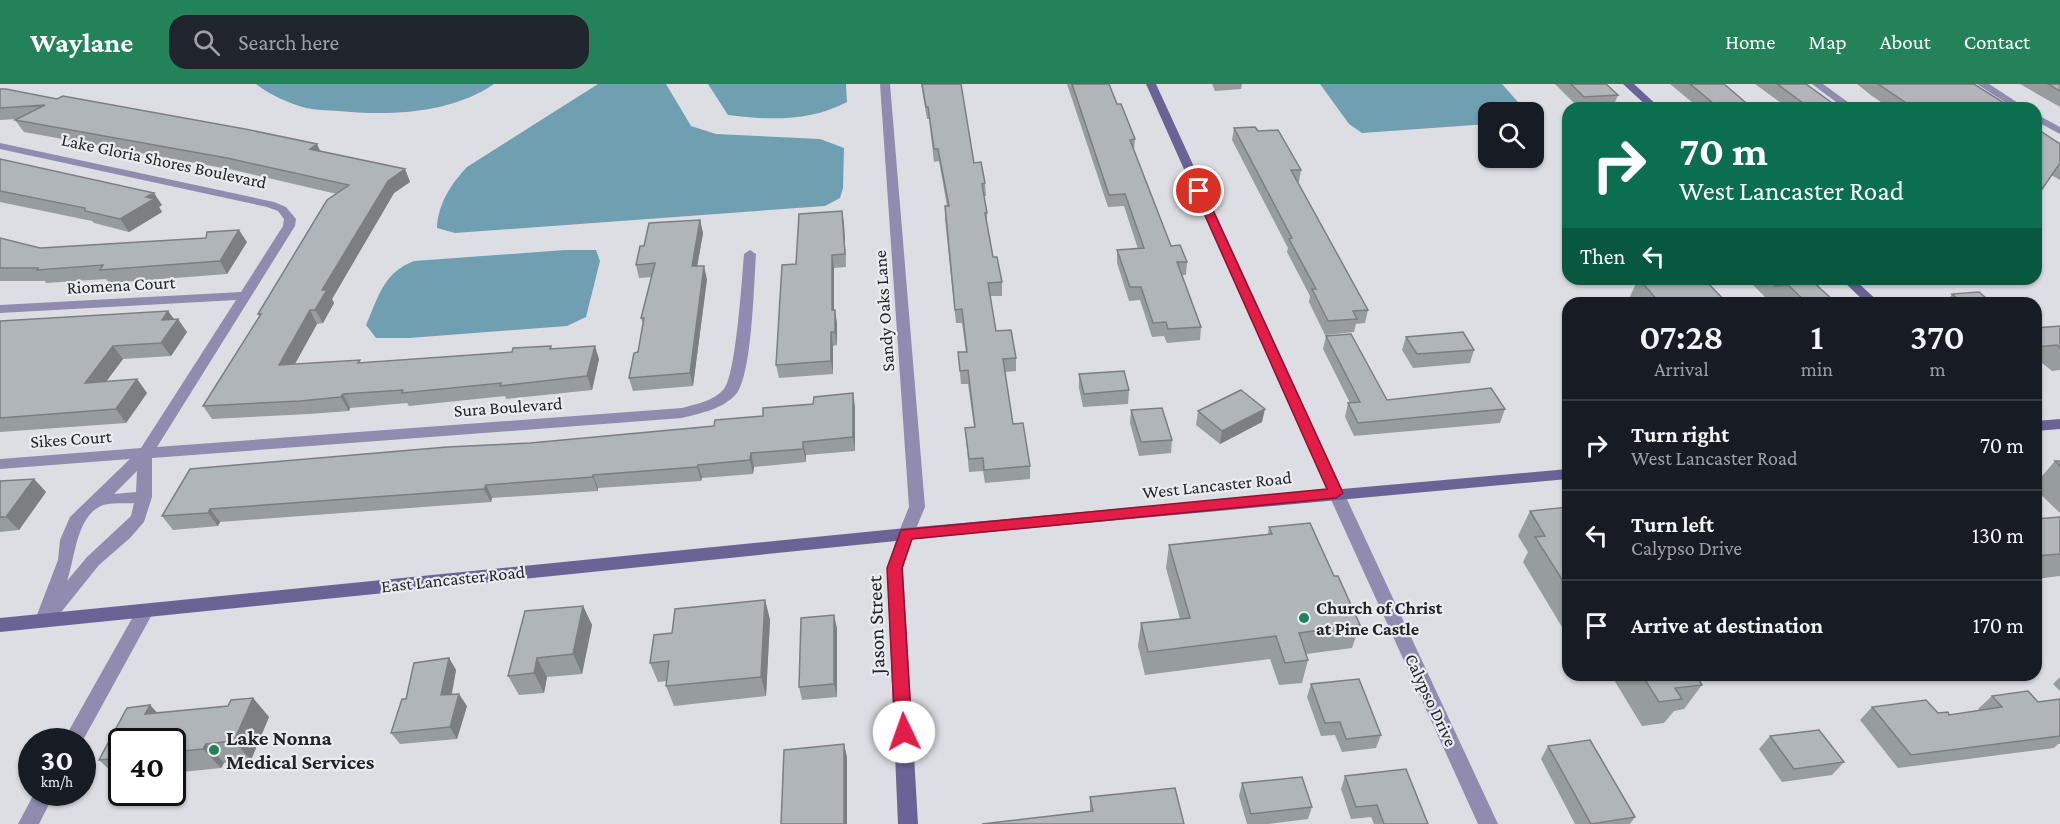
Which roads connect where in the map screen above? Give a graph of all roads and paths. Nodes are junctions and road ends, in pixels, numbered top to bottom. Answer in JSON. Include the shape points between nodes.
{"nodes":[{"id":1,"x":885,"y":84,"type":"edge"},
{"id":2,"x":1151,"y":84,"type":"edge"},
{"id":3,"x":1628,"y":84,"type":"edge"},
{"id":4,"x":1818,"y":84,"type":"edge"},
{"id":5,"x":1982,"y":84,"type":"edge"},
{"id":6,"x":1648,"y":102,"type":"edge"},
{"id":7,"x":1843,"y":102,"type":"edge"},
{"id":8,"x":2011,"y":102,"type":"edge"},
{"id":9,"x":2042,"y":120,"type":"edge"},
{"id":10,"x":2060,"y":131,"type":"edge"},
{"id":11,"x":0,"y":146,"type":"edge"},
{"id":12,"x":750,"y":254,"type":"dead end"},
{"id":13,"x":1854,"y":285,"type":"edge"},
{"id":14,"x":244,"y":296,"type":"junction"},
{"id":15,"x":1867,"y":297,"type":"edge"},
{"id":16,"x":0,"y":309,"type":"edge"},
{"id":17,"x":2060,"y":424,"type":"edge"},
{"id":18,"x":2042,"y":426,"type":"edge"},
{"id":19,"x":145,"y":454,"type":"junction"},
{"id":20,"x":0,"y":464,"type":"edge"},
{"id":21,"x":1562,"y":474,"type":"edge"},
{"id":22,"x":1336,"y":493,"type":"junction"},
{"id":23,"x":144,"y":497,"type":"junction"},
{"id":24,"x":95,"y":501,"type":"junction"},
{"id":25,"x":906,"y":534,"type":"junction"},
{"id":26,"x":145,"y":610,"type":"junction"},
{"id":27,"x":44,"y":620,"type":"junction"},
{"id":28,"x":0,"y":625,"type":"edge"},
{"id":29,"x":80,"y":728,"type":"edge"},
{"id":30,"x":38,"y":806,"type":"edge"},
{"id":31,"x":28,"y":824,"type":"edge"},
{"id":32,"x":908,"y":824,"type":"edge"},
{"id":33,"x":1488,"y":824,"type":"edge"}],
"edges":[{"from":1,"to":25,"type":"street","name":"Sandy Oaks Lane","via":[[917,507]]},
{"from":2,"to":22,"type":"street","name":"Calypso Drive"},
{"from":3,"to":6,"type":"street"},
{"from":4,"to":7,"type":"street"},
{"from":5,"to":8,"type":"street"},
{"from":9,"to":10,"type":"street"},
{"from":11,"to":14,"type":"street","name":"Lake Gloria Shores Boulevard","via":[[282,208],[288,214],[289,226]]},
{"from":12,"to":19,"type":"street","name":"Sura Boulevard","via":[[736,383],[720,400],[704,407],[682,413]]},
{"from":13,"to":15,"type":"street"},
{"from":14,"to":16,"type":"street","name":"Riomena Court"},
{"from":14,"to":19,"type":"street","name":"Lake Gloria Shores Boulevard"},
{"from":17,"to":18,"type":"street"},
{"from":19,"to":20,"type":"street","name":"Sikes Court"},
{"from":19,"to":23,"type":"street"},
{"from":19,"to":24,"type":"street","name":"Lake Gloria Shores Boulevard"},
{"from":21,"to":22,"type":"street","name":"West Lancaster Road"},
{"from":22,"to":25,"type":"street","name":"West Lancaster Road"},
{"from":22,"to":33,"type":"street","name":"Calypso Drive"},
{"from":23,"to":24,"type":"street"},
{"from":23,"to":27,"type":"street","via":[[133,525],[93,561]]},
{"from":24,"to":27,"type":"street","name":"Lake Gloria Shores Boulevard","via":[[72,528],[66,560]]},
{"from":25,"to":26,"type":"street","name":"East Lancaster Road"},
{"from":25,"to":32,"type":"street","name":"Jason Street","via":[[895,568]]},
{"from":26,"to":27,"type":"street","name":"East Lancaster Road"},
{"from":26,"to":29,"type":"street"},
{"from":27,"to":28,"type":"street","name":"East Lancaster Road"},
{"from":30,"to":31,"type":"street"}]}
